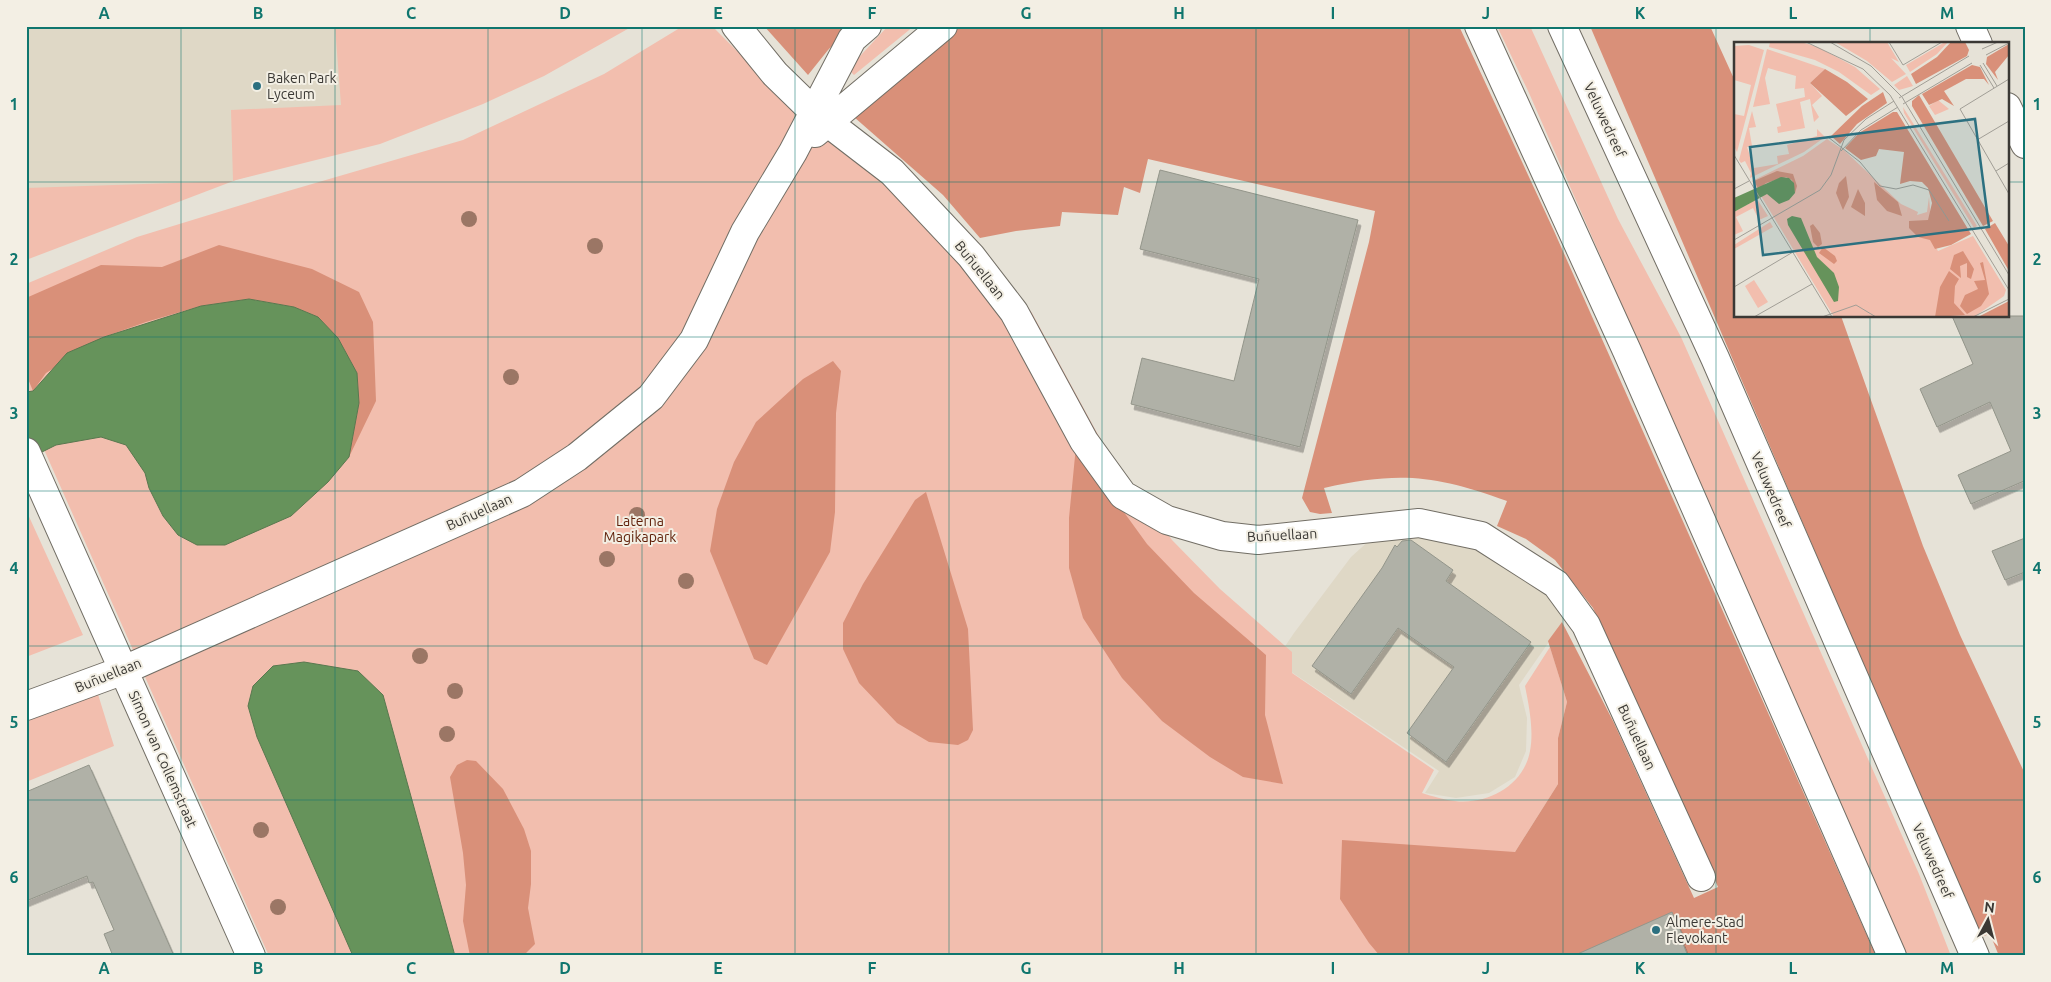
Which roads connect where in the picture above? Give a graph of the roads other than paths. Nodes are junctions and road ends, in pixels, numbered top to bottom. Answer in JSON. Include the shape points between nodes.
{"nodes":[{"id":1,"x":736,"y":26,"type":"edge"},
{"id":2,"x":867,"y":26,"type":"edge"},
{"id":3,"x":943,"y":26,"type":"edge"},
{"id":4,"x":1479,"y":26,"type":"edge"},
{"id":5,"x":1562,"y":26,"type":"edge"},
{"id":6,"x":1970,"y":26,"type":"edge"},
{"id":7,"x":1977,"y":42,"type":"edge"},
{"id":8,"x":2008,"y":109,"type":"edge"},
{"id":9,"x":821,"y":117,"type":"junction"},
{"id":10,"x":2025,"y":144,"type":"edge"},
{"id":11,"x":30,"y":460,"type":"edge"},
{"id":12,"x":124,"y":670,"type":"junction"},
{"id":13,"x":26,"y":706,"type":"edge"},
{"id":14,"x":1701,"y":877,"type":"dead end"},
{"id":15,"x":251,"y":956,"type":"edge"},
{"id":16,"x":1892,"y":956,"type":"edge"},
{"id":17,"x":1975,"y":956,"type":"edge"}],
"edges":[{"from":1,"to":9,"type":"street","name":"Buñuellaan","via":[[775,74]]},
{"from":2,"to":9,"type":"street","name":"Buñuellaan","via":[[852,39]]},
{"from":3,"to":9,"type":"street","name":"Buñuellaan"},
{"from":4,"to":16,"type":"street"},
{"from":5,"to":17,"type":"street","name":"Veluwedreef","via":[[1715,358]]},
{"from":6,"to":7,"type":"street"},
{"from":8,"to":10,"type":"street"},
{"from":9,"to":12,"type":"street","name":"Buñuellaan","via":[[793,152],[745,232],[694,340],[650,397],[577,457],[522,493]]},
{"from":9,"to":14,"type":"street","name":"Buñuellaan","via":[[892,172],[971,256],[1014,312],[1084,441],[1123,495],[1167,520],[1222,536],[1258,540],[1419,523],[1481,536],[1556,584],[1586,624]]},
{"from":11,"to":12,"type":"street","name":"Simon van Collemstraat"},
{"from":12,"to":13,"type":"street","name":"Buñuellaan"},
{"from":12,"to":15,"type":"street","name":"Simon van Collemstraat"}]}
